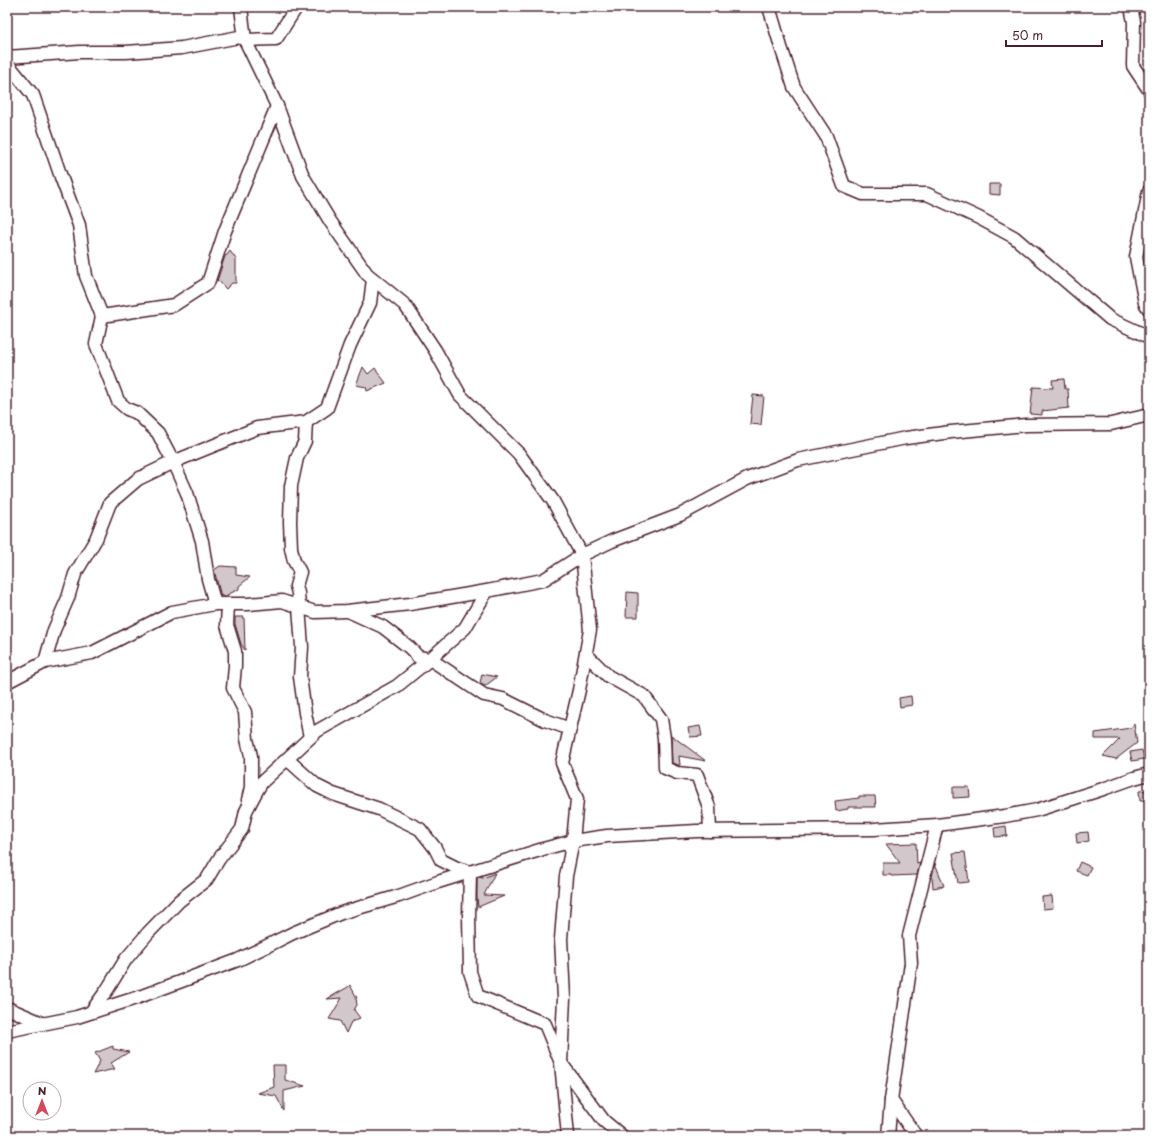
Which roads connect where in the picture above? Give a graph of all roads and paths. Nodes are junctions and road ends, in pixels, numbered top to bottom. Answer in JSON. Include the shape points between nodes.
{"nodes":[{"id":1,"x":241,"y":7,"type":"edge"},
{"id":2,"x":298,"y":7,"type":"edge"},
{"id":3,"x":769,"y":7,"type":"edge"},
{"id":4,"x":1131,"y":7,"type":"edge"},
{"id":5,"x":245,"y":40,"type":"junction"},
{"id":6,"x":7,"y":56,"type":"edge"},
{"id":7,"x":7,"y":63,"type":"edge"},
{"id":8,"x":1149,"y":90,"type":"edge"},
{"id":9,"x":277,"y":106,"type":"junction"},
{"id":10,"x":1149,"y":191,"type":"edge"},
{"id":11,"x":373,"y":279,"type":"junction"},
{"id":12,"x":1149,"y":309,"type":"edge"},
{"id":13,"x":102,"y":316,"type":"junction"},
{"id":14,"x":1149,"y":336,"type":"edge"},
{"id":15,"x":1149,"y":415,"type":"edge"},
{"id":16,"x":306,"y":422,"type":"junction"},
{"id":17,"x":173,"y":462,"type":"junction"},
{"id":18,"x":582,"y":555,"type":"junction"},
{"id":19,"x":486,"y":591,"type":"junction"},
{"id":20,"x":215,"y":604,"type":"junction"},
{"id":21,"x":228,"y":604,"type":"junction"},
{"id":22,"x":299,"y":606,"type":"junction"},
{"id":23,"x":347,"y":611,"type":"junction"},
{"id":24,"x":586,"y":654,"type":"junction"},
{"id":25,"x":430,"y":659,"type":"junction"},
{"id":26,"x":45,"y":662,"type":"junction"},
{"id":27,"x":7,"y":682,"type":"edge"},
{"id":28,"x":570,"y":729,"type":"junction"},
{"id":29,"x":310,"y":737,"type":"junction"},
{"id":30,"x":287,"y":759,"type":"junction"},
{"id":31,"x":1149,"y":774,"type":"edge"},
{"id":32,"x":246,"y":811,"type":"junction"},
{"id":33,"x":937,"y":825,"type":"junction"},
{"id":34,"x":710,"y":831,"type":"junction"},
{"id":35,"x":573,"y":841,"type":"junction"},
{"id":36,"x":470,"y":872,"type":"junction"},
{"id":37,"x":7,"y":1008,"type":"edge"},
{"id":38,"x":91,"y":1012,"type":"junction"},
{"id":39,"x":42,"y":1024,"type":"junction"},
{"id":40,"x":7,"y":1031,"type":"edge"},
{"id":41,"x":561,"y":1062,"type":"junction"},
{"id":42,"x":891,"y":1100,"type":"junction"},
{"id":43,"x":568,"y":1136,"type":"edge"},
{"id":44,"x":622,"y":1136,"type":"edge"},
{"id":45,"x":888,"y":1136,"type":"edge"},
{"id":46,"x":916,"y":1136,"type":"edge"}],
"edges":[{"from":1,"to":5,"type":"street"},
{"from":2,"to":5,"type":"street","via":[[276,39]]},
{"from":3,"to":14,"type":"street","via":[[794,87],[826,136],[844,186],[863,194],[927,194],[979,218],[1014,237],[1110,319]]},
{"from":4,"to":8,"type":"street","via":[[1134,22],[1133,66]]},
{"from":5,"to":6,"type":"street","via":[[239,37],[182,48],[126,52]]},
{"from":5,"to":9,"type":"street"},
{"from":7,"to":13,"type":"street","via":[[33,95],[79,224],[86,276]]},
{"from":9,"to":11,"type":"street","via":[[303,176],[338,233]]},
{"from":9,"to":13,"type":"street","via":[[225,231],[208,283],[174,305]]},
{"from":10,"to":12,"type":"street","via":[[1136,257],[1145,303]]},
{"from":11,"to":16,"type":"street","via":[[370,303],[350,345],[327,408]]},
{"from":11,"to":18,"type":"street","via":[[405,305],[435,350],[460,395],[519,454],[553,501]]},
{"from":13,"to":17,"type":"street","via":[[96,344],[118,401],[137,413],[158,433]]},
{"from":15,"to":18,"type":"street","via":[[1111,424],[1026,425],[951,432],[906,438],[798,460],[747,479],[680,515]]},
{"from":16,"to":17,"type":"street","via":[[257,428]]},
{"from":16,"to":22,"type":"street","via":[[305,441],[297,458],[291,486],[291,548],[300,572],[296,586]]},
{"from":17,"to":20,"type":"street","via":[[187,493],[202,541]]},
{"from":17,"to":26,"type":"street","via":[[138,478],[110,503],[96,539],[75,574]]},
{"from":18,"to":19,"type":"street","via":[[543,580]]},
{"from":18,"to":24,"type":"street","via":[[590,630]]},
{"from":19,"to":23,"type":"street","via":[[410,604]]},
{"from":19,"to":25,"type":"street","via":[[465,628]]},
{"from":20,"to":21,"type":"street"},
{"from":20,"to":26,"type":"street","via":[[172,612],[92,653]]},
{"from":21,"to":22,"type":"street","via":[[282,600]]},
{"from":21,"to":32,"type":"street","via":[[227,626],[235,651],[233,688],[245,712],[251,756]]},
{"from":22,"to":23,"type":"street","via":[[315,612]]},
{"from":22,"to":29,"type":"street","via":[[302,647],[300,677]]},
{"from":23,"to":25,"type":"street","via":[[383,627],[410,648],[418,658]]},
{"from":24,"to":28,"type":"street"},
{"from":24,"to":34,"type":"street","via":[[608,676],[644,696],[661,719],[665,768],[677,773],[697,775],[709,807]]},
{"from":25,"to":28,"type":"street","via":[[484,695],[503,699],[545,720]]},
{"from":25,"to":29,"type":"street","via":[[397,686]]},
{"from":26,"to":27,"type":"street"},
{"from":28,"to":35,"type":"street","via":[[562,764],[577,799]]},
{"from":29,"to":30,"type":"street"},
{"from":30,"to":32,"type":"street","via":[[262,782]]},
{"from":30,"to":36,"type":"street","via":[[317,786],[420,828],[441,860]]},
{"from":31,"to":33,"type":"street","via":[[1037,810]]},
{"from":32,"to":38,"type":"street","via":[[242,828],[207,879],[179,901],[148,933],[126,959]]},
{"from":33,"to":34,"type":"street"},
{"from":33,"to":42,"type":"street","via":[[909,936],[912,963]]},
{"from":34,"to":35,"type":"street","via":[[620,835]]},
{"from":35,"to":36,"type":"street"},
{"from":35,"to":41,"type":"street","via":[[566,876],[561,939],[564,998]]},
{"from":36,"to":38,"type":"street","via":[[341,913],[238,960]]},
{"from":36,"to":41,"type":"street","via":[[470,972],[478,996],[545,1024]]},
{"from":37,"to":39,"type":"street"},
{"from":38,"to":39,"type":"street"},
{"from":39,"to":40,"type":"street"},
{"from":41,"to":43,"type":"street"},
{"from":41,"to":44,"type":"street","via":[[604,1121]]},
{"from":42,"to":45,"type":"street"},
{"from":42,"to":46,"type":"street"}]}
